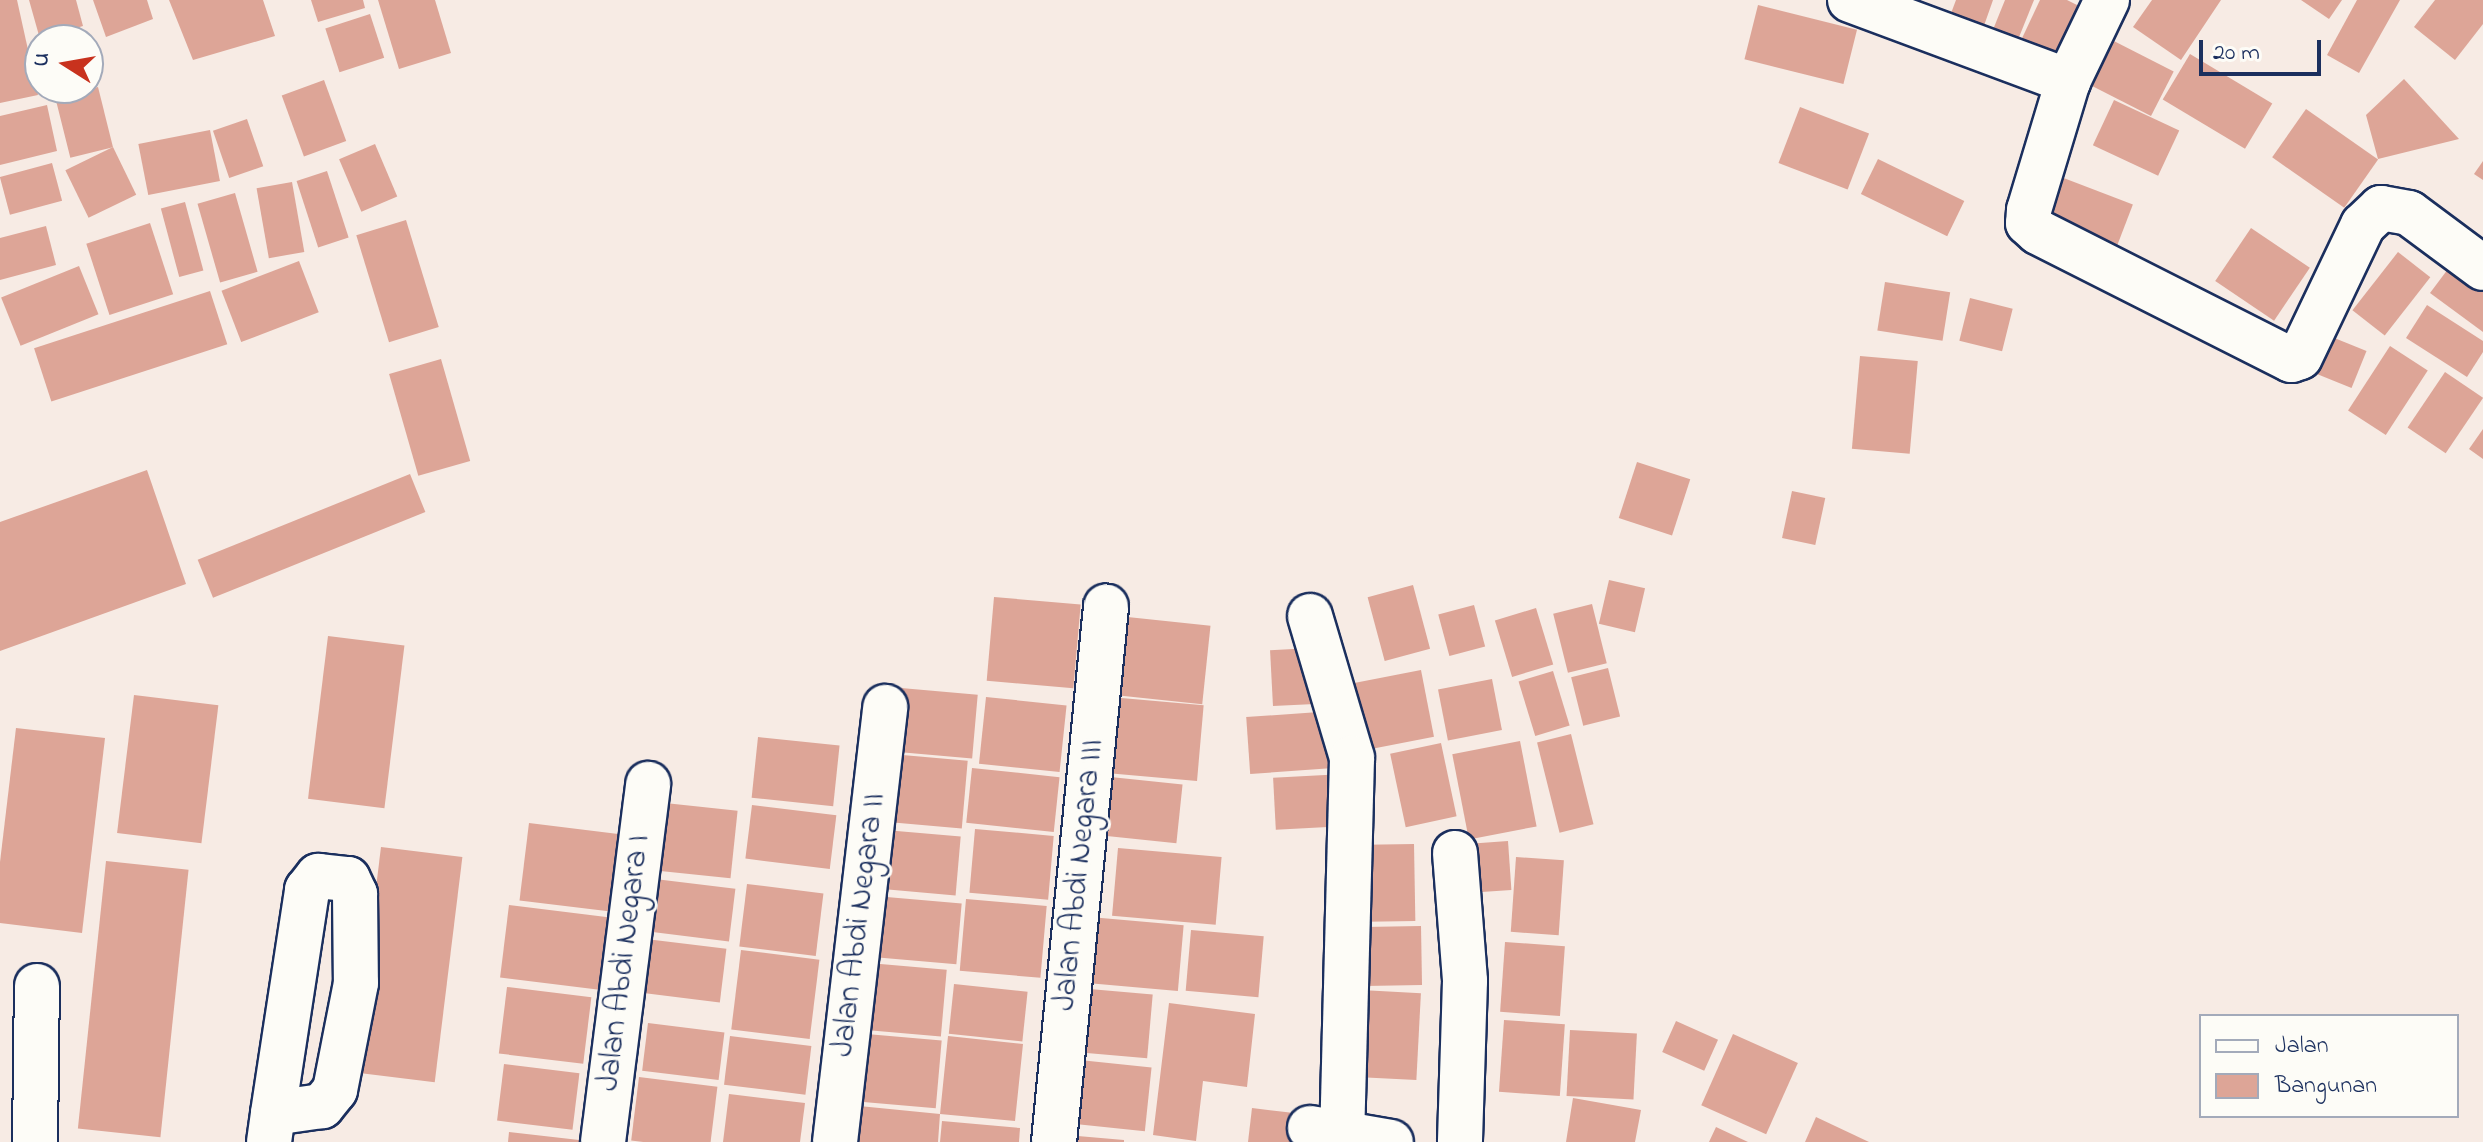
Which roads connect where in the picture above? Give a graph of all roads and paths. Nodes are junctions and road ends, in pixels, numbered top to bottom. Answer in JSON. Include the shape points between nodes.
{"nodes":[{"id":1,"x":1850,"y":0,"type":"edge"},
{"id":2,"x":2107,"y":0,"type":"edge"},
{"id":3,"x":2068,"y":81,"type":"junction"},
{"id":4,"x":2483,"y":268,"type":"edge"},
{"id":5,"x":1106,"y":607,"type":"dead end"},
{"id":6,"x":1310,"y":616,"type":"dead end"},
{"id":7,"x":885,"y":707,"type":"dead end"},
{"id":8,"x":648,"y":784,"type":"dead end"},
{"id":9,"x":1455,"y":853,"type":"dead end"},
{"id":10,"x":37,"y":986,"type":"dead end"},
{"id":11,"x":271,"y":1127,"type":"edge"},
{"id":12,"x":1356,"y":1137,"type":"edge"},
{"id":13,"x":35,"y":1142,"type":"edge"},
{"id":14,"x":603,"y":1142,"type":"edge"},
{"id":15,"x":835,"y":1142,"type":"edge"},
{"id":16,"x":1054,"y":1142,"type":"edge"},
{"id":17,"x":1460,"y":1142,"type":"edge"}],
"edges":[{"from":1,"to":3,"type":"street"},
{"from":2,"to":3,"type":"street"},
{"from":3,"to":4,"type":"street","via":[[2028,223],[2291,360],[2300,357],[2363,225],[2381,208],[2409,213]]},
{"from":5,"to":16,"type":"street","name":"Jalan Abdi Negara III"},
{"from":6,"to":12,"type":"street","via":[[1352,758]]},
{"from":7,"to":15,"type":"street","name":"Jalan Abdi Negara II"},
{"from":8,"to":14,"type":"street","name":"Jalan Abdi Negara I"},
{"from":9,"to":17,"type":"street","via":[[1465,981]]},
{"from":10,"to":13,"type":"street"},
{"from":11,"to":11,"type":"street","via":[[307,890],[318,876],[348,879],[355,894],[356,983],[335,1090],[322,1106]]}]}
